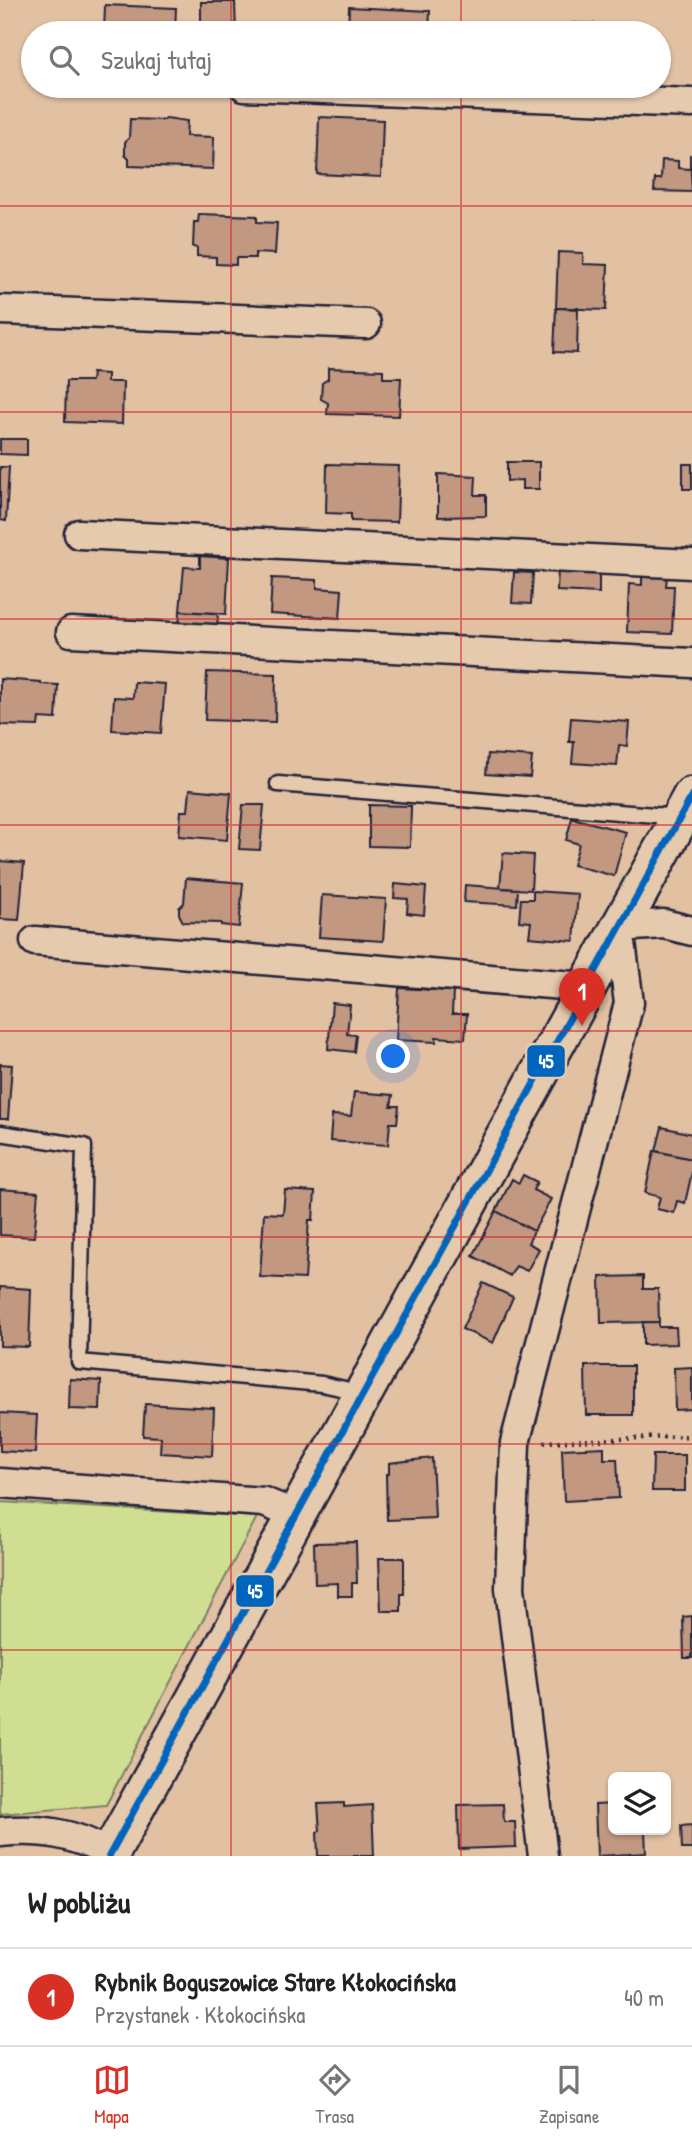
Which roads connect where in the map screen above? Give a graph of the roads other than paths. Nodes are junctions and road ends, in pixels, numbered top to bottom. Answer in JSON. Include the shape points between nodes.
{"nodes":[{"id":1,"x":560,"y":98,"type":"edge"},
{"id":2,"x":692,"y":103,"type":"edge"},
{"id":3,"x":0,"y":310,"type":"edge"},
{"id":4,"x":366,"y":324,"type":"dead end"},
{"id":5,"x":79,"y":534,"type":"dead end"},
{"id":6,"x":692,"y":564,"type":"edge"},
{"id":7,"x":71,"y":632,"type":"dead end"},
{"id":8,"x":692,"y":663,"type":"edge"},
{"id":9,"x":278,"y":784,"type":"dead end"},
{"id":10,"x":686,"y":806,"type":"edge"},
{"id":11,"x":619,"y":927,"type":"junction"},
{"id":12,"x":692,"y":931,"type":"edge"},
{"id":13,"x":35,"y":941,"type":"dead end"},
{"id":14,"x":586,"y":987,"type":"junction"},
{"id":15,"x":0,"y":1133,"type":"edge"},
{"id":16,"x":363,"y":1393,"type":"junction"},
{"id":17,"x":0,"y":1483,"type":"edge"},
{"id":18,"x":296,"y":1515,"type":"junction"},
{"id":19,"x":0,"y":1832,"type":"edge"},
{"id":20,"x":109,"y":1855,"type":"edge"},
{"id":21,"x":543,"y":1856,"type":"edge"}],
"edges":[{"from":1,"to":2,"type":"street"},
{"from":3,"to":4,"type":"street"},
{"from":5,"to":6,"type":"street"},
{"from":7,"to":8,"type":"street"},
{"from":9,"to":10,"type":"lane"},
{"from":10,"to":11,"type":"street"},
{"from":11,"to":12,"type":"street","via":[[664,924]]},
{"from":11,"to":14,"type":"street"},
{"from":11,"to":21,"type":"street","via":[[629,1003],[515,1443],[510,1588]]},
{"from":13,"to":14,"type":"street"},
{"from":14,"to":16,"type":"street"},
{"from":15,"to":16,"type":"lane","via":[[84,1146],[79,1362],[322,1384]]},
{"from":16,"to":18,"type":"street"},
{"from":17,"to":18,"type":"street","via":[[264,1502]]},
{"from":18,"to":20,"type":"street"},
{"from":19,"to":20,"type":"street","via":[[62,1834]]}]}
